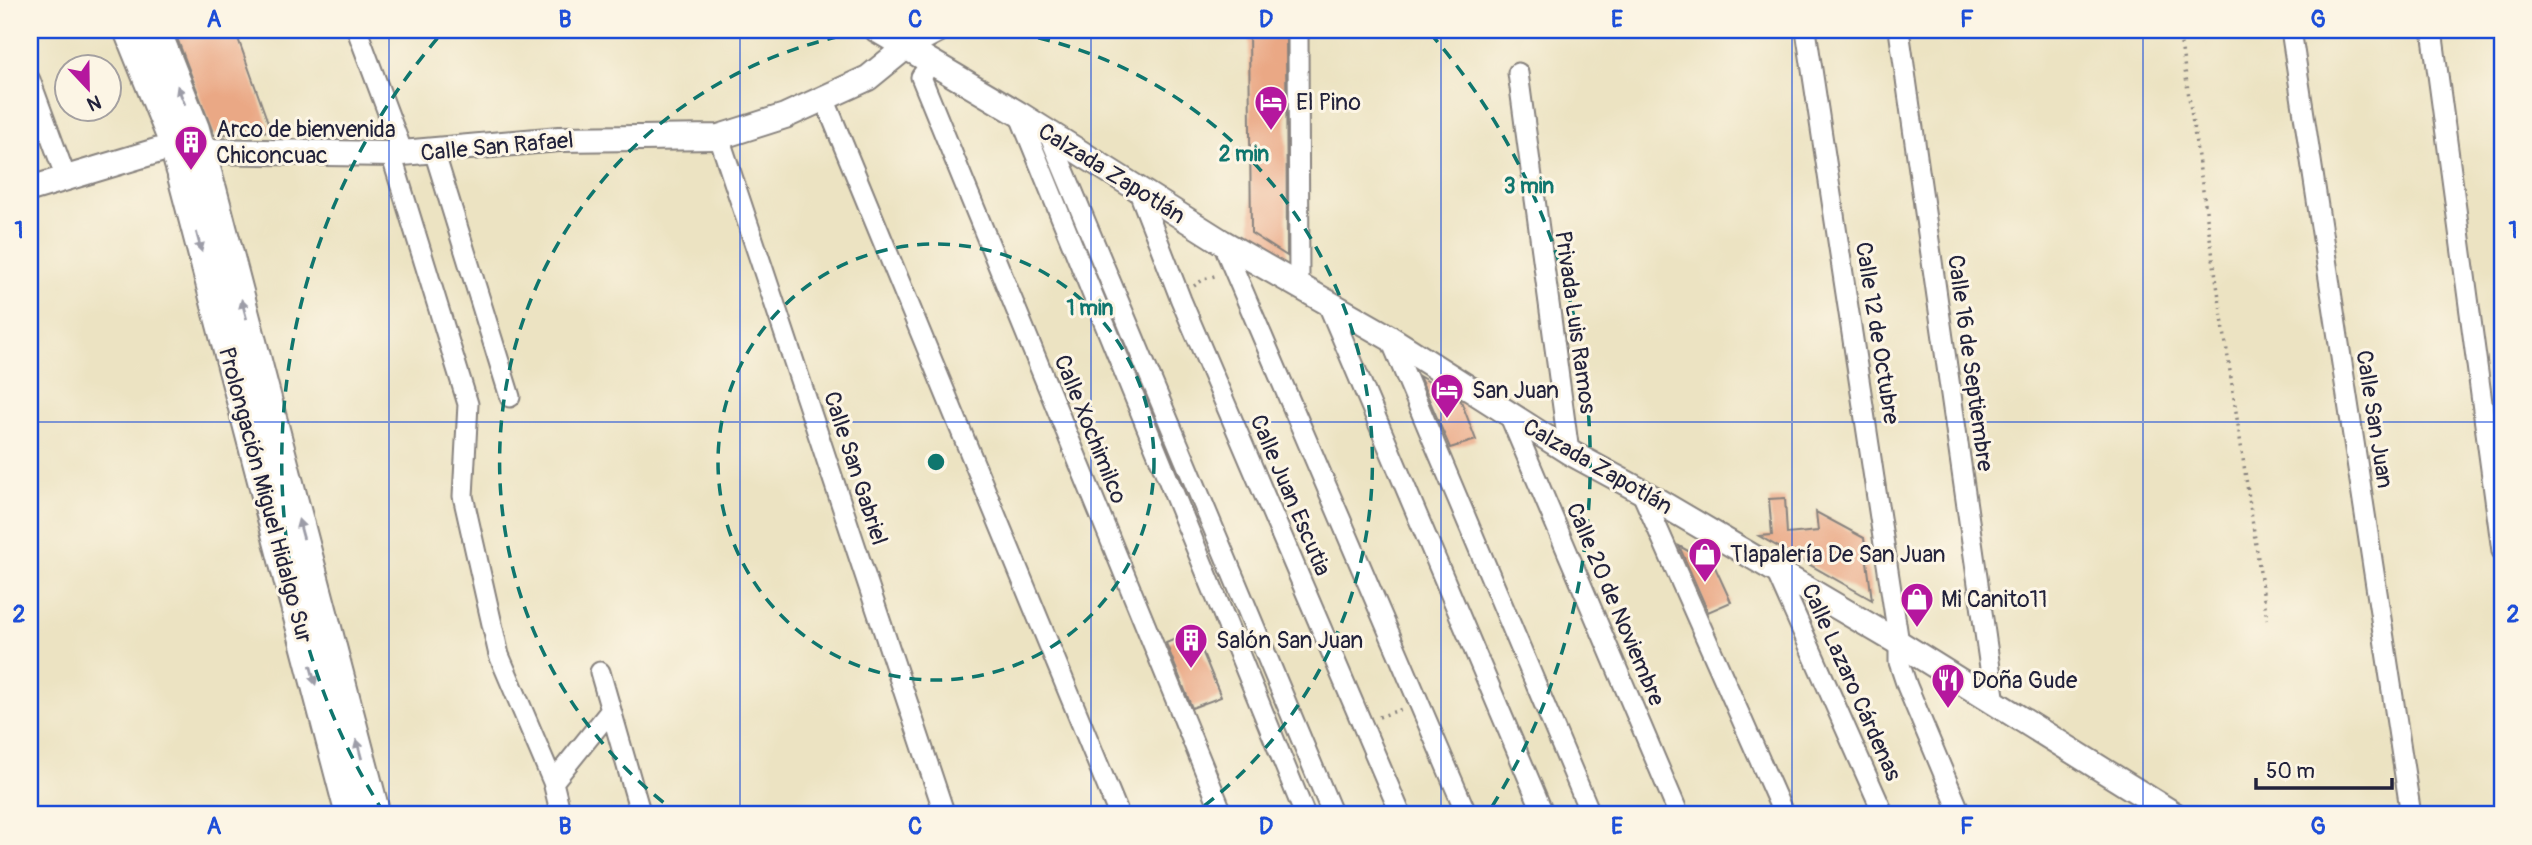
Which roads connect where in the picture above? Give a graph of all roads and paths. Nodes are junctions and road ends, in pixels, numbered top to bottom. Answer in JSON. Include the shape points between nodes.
{"nodes":[{"id":1,"x":128,"y":30,"type":"edge"},
{"id":2,"x":156,"y":30,"type":"edge"},
{"id":3,"x":357,"y":30,"type":"edge"},
{"id":4,"x":877,"y":30,"type":"edge"},
{"id":5,"x":938,"y":30,"type":"edge"},
{"id":6,"x":1298,"y":30,"type":"edge"},
{"id":7,"x":1806,"y":30,"type":"edge"},
{"id":8,"x":1899,"y":30,"type":"edge"},
{"id":9,"x":2179,"y":30,"type":"edge"},
{"id":10,"x":2291,"y":30,"type":"edge"},
{"id":11,"x":2432,"y":30,"type":"edge"},
{"id":12,"x":906,"y":47,"type":"junction"},
{"id":13,"x":931,"y":63,"type":"junction"},
{"id":14,"x":1518,"y":73,"type":"dead end"},
{"id":15,"x":30,"y":80,"type":"edge"},
{"id":16,"x":824,"y":98,"type":"junction"},
{"id":17,"x":1019,"y":114,"type":"junction"},
{"id":18,"x":1048,"y":132,"type":"junction"},
{"id":19,"x":719,"y":137,"type":"junction"},
{"id":20,"x":202,"y":151,"type":"junction"},
{"id":21,"x":434,"y":151,"type":"junction"},
{"id":22,"x":397,"y":154,"type":"junction"},
{"id":23,"x":179,"y":164,"type":"junction"},
{"id":24,"x":66,"y":178,"type":"junction"},
{"id":25,"x":30,"y":189,"type":"edge"},
{"id":26,"x":1139,"y":192,"type":"junction"},
{"id":27,"x":1222,"y":242,"type":"junction"},
{"id":28,"x":1238,"y":277,"type":"junction"},
{"id":29,"x":1298,"y":286,"type":"junction"},
{"id":30,"x":1181,"y":300,"type":"junction"},
{"id":31,"x":1327,"y":302,"type":"junction"},
{"id":32,"x":1390,"y":338,"type":"junction"},
{"id":33,"x":510,"y":397,"type":"dead end"},
{"id":34,"x":1507,"y":412,"type":"junction"},
{"id":35,"x":1569,"y":452,"type":"junction"},
{"id":36,"x":1641,"y":491,"type":"junction"},
{"id":37,"x":2502,"y":551,"type":"edge"},
{"id":38,"x":1775,"y":569,"type":"junction"},
{"id":39,"x":2267,"y":619,"type":"dead end"},
{"id":40,"x":1899,"y":643,"type":"junction"},
{"id":41,"x":600,"y":672,"type":"dead end"},
{"id":42,"x":1995,"y":703,"type":"junction"},
{"id":43,"x":611,"y":710,"type":"junction"},
{"id":44,"x":1425,"y":717,"type":"junction"},
{"id":45,"x":1372,"y":745,"type":"junction"},
{"id":46,"x":553,"y":782,"type":"junction"},
{"id":47,"x":350,"y":815,"type":"edge"},
{"id":48,"x":376,"y":815,"type":"edge"},
{"id":49,"x":561,"y":815,"type":"edge"},
{"id":50,"x":641,"y":815,"type":"edge"},
{"id":51,"x":946,"y":815,"type":"edge"},
{"id":52,"x":1119,"y":815,"type":"edge"},
{"id":53,"x":1223,"y":815,"type":"edge"},
{"id":54,"x":1306,"y":815,"type":"edge"},
{"id":55,"x":1333,"y":815,"type":"edge"},
{"id":56,"x":1401,"y":815,"type":"edge"},
{"id":57,"x":1467,"y":815,"type":"edge"},
{"id":58,"x":1544,"y":815,"type":"edge"},
{"id":59,"x":1591,"y":815,"type":"edge"},
{"id":60,"x":1679,"y":815,"type":"edge"},
{"id":61,"x":1784,"y":815,"type":"edge"},
{"id":62,"x":1884,"y":815,"type":"edge"},
{"id":63,"x":1961,"y":815,"type":"edge"},
{"id":64,"x":2175,"y":815,"type":"edge"},
{"id":65,"x":2411,"y":815,"type":"edge"}],
"edges":[{"from":1,"to":23,"type":"main road","name":"Prolongación Miguel Hidalgo Sur"},
{"from":20,"to":2,"type":"main road","name":"Prolongación Miguel Hidalgo Sur","one_way":true},
{"from":3,"to":22,"type":"street"},
{"from":4,"to":12,"type":"street","name":"Calzada Zapotlán"},
{"from":5,"to":12,"type":"street","name":"Calle San Rafael"},
{"from":6,"to":29,"type":"street"},
{"from":7,"to":40,"type":"street","name":"Calle 12 de Octubre"},
{"from":8,"to":42,"type":"street","name":"Calle 16 de Septiembre"},
{"from":9,"to":39,"type":"path"},
{"from":10,"to":65,"type":"street","name":"Calle San Juan"},
{"from":11,"to":37,"type":"street"},
{"from":12,"to":13,"type":"street","name":"Calzada Zapotlán"},
{"from":12,"to":16,"type":"street","name":"Calle San Rafael","via":[[868,78]]},
{"from":13,"to":17,"type":"street","name":"Calzada Zapotlán"},
{"from":13,"to":53,"type":"street","name":"Calle Xochimilco","via":[[921,77]]},
{"from":14,"to":35,"type":"street","name":"Privada Luis Ramos"},
{"from":15,"to":24,"type":"street"},
{"from":16,"to":19,"type":"street","name":"Calle San Rafael"},
{"from":16,"to":52,"type":"street"},
{"from":17,"to":18,"type":"street","name":"Calzada Zapotlán"},
{"from":17,"to":54,"type":"street"},
{"from":18,"to":26,"type":"street","name":"Calzada Zapotlán"},
{"from":18,"to":55,"type":"street"},
{"from":19,"to":21,"type":"street","name":"Calle San Rafael","via":[[559,139]]},
{"from":19,"to":51,"type":"street","name":"Calle San Gabriel"},
{"from":20,"to":22,"type":"street","name":"Calle San Rafael"},
{"from":20,"to":23,"type":"street","name":"Calle San Rafael"},
{"from":48,"to":20,"type":"main road","name":"Prolongación Miguel Hidalgo Sur","one_way":true},
{"from":21,"to":22,"type":"street","name":"Calle San Rafael"},
{"from":21,"to":33,"type":"street"},
{"from":22,"to":46,"type":"street","via":[[468,404],[463,496],[499,655]]},
{"from":23,"to":24,"type":"street","name":"Calle San Rafael"},
{"from":23,"to":47,"type":"main road","name":"Prolongación Miguel Hidalgo Sur","one_way":true},
{"from":24,"to":25,"type":"street","name":"Calle San Rafael"},
{"from":26,"to":27,"type":"street","name":"Calzada Zapotlán"},
{"from":26,"to":30,"type":"street","name":"Calle Juan Escutia"},
{"from":27,"to":28,"type":"street"},
{"from":27,"to":29,"type":"street","name":"Calzada Zapotlán"},
{"from":28,"to":30,"type":"path","via":[[1220,274],[1204,279]]},
{"from":28,"to":44,"type":"street"},
{"from":29,"to":31,"type":"street","name":"Calzada Zapotlán"},
{"from":30,"to":45,"type":"street","name":"Calle Juan Escutia"},
{"from":31,"to":32,"type":"street","name":"Calzada Zapotlán"},
{"from":31,"to":58,"type":"street"},
{"from":32,"to":34,"type":"street","name":"Calzada Zapotlán"},
{"from":32,"to":59,"type":"street"},
{"from":34,"to":35,"type":"street","name":"Calzada Zapotlán"},
{"from":34,"to":60,"type":"street","name":"Calle 20 de Noviembre"},
{"from":35,"to":36,"type":"street","name":"Calzada Zapotlán"},
{"from":36,"to":38,"type":"street","name":"Calzada Zapotlán"},
{"from":36,"to":61,"type":"street"},
{"from":38,"to":40,"type":"street","name":"Calzada Zapotlán"},
{"from":38,"to":62,"type":"street","name":"Calle Lazaro Cárdenas"},
{"from":40,"to":42,"type":"street","name":"Calzada Zapotlán"},
{"from":40,"to":63,"type":"street","name":"Calle 12 de Octubre","via":[[1907,686]]},
{"from":41,"to":43,"type":"street"},
{"from":42,"to":64,"type":"street","name":"Calzada Zapotlán"},
{"from":43,"to":46,"type":"street"},
{"from":43,"to":50,"type":"street"},
{"from":44,"to":45,"type":"path","via":[[1412,708],[1373,720]]},
{"from":44,"to":57,"type":"street"},
{"from":45,"to":56,"type":"street","name":"Calle Juan Escutia"},
{"from":46,"to":49,"type":"street"}]}
